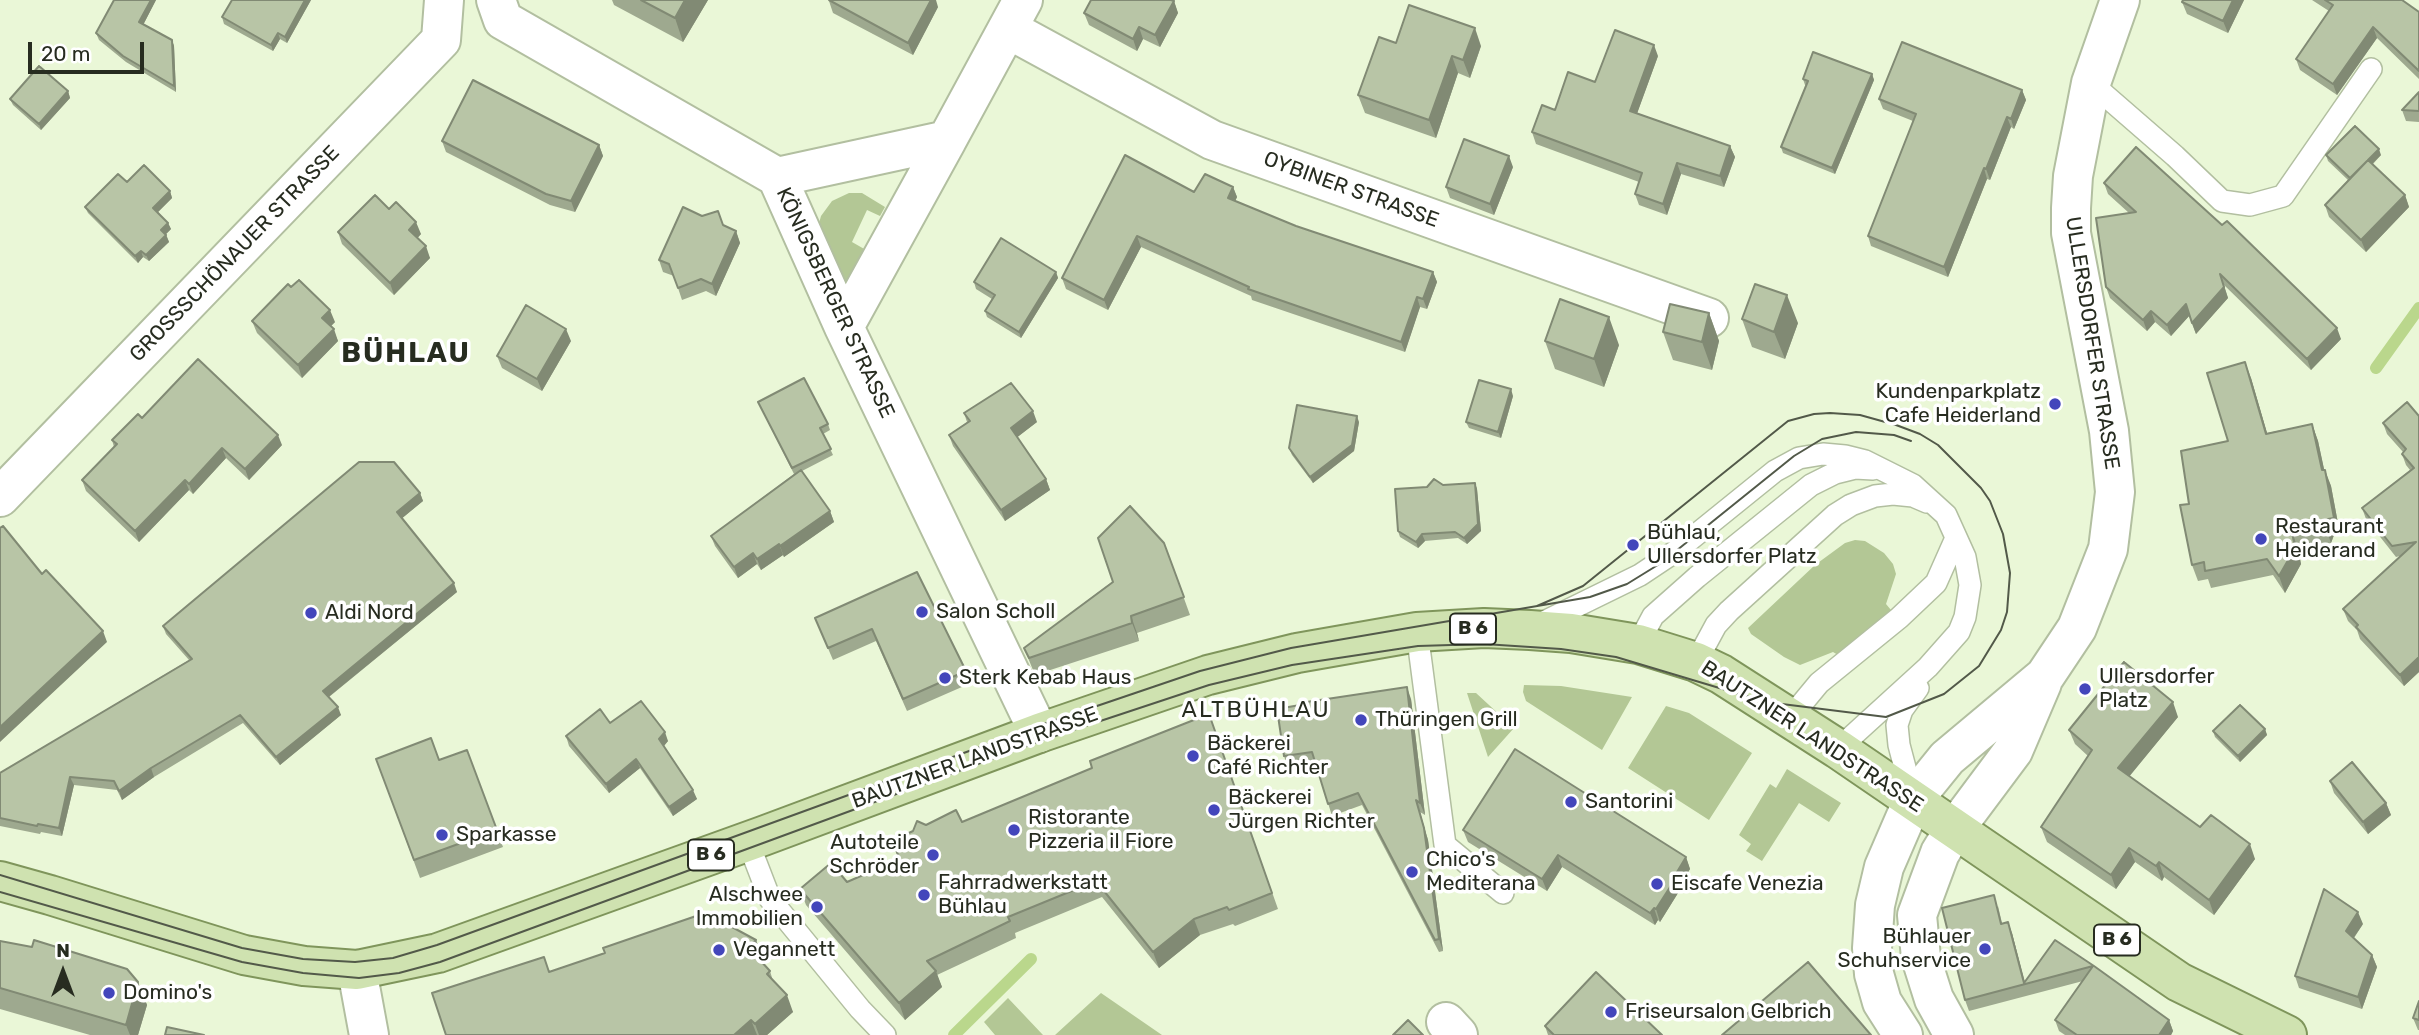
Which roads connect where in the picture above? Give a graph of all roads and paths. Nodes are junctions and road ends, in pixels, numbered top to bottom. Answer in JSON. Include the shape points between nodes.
{"nodes":[{"id":1,"x":444,"y":0,"type":"edge"},
{"id":2,"x":496,"y":0,"type":"edge"},
{"id":3,"x":2120,"y":0,"type":"edge"},
{"id":4,"x":1016,"y":14,"type":"edge"},
{"id":5,"x":2371,"y":69,"type":"dead end"},
{"id":6,"x":2091,"y":83,"type":"junction"},
{"id":7,"x":947,"y":140,"type":"junction"},
{"id":8,"x":777,"y":177,"type":"junction"},
{"id":9,"x":1709,"y":318,"type":"edge"},
{"id":10,"x":844,"y":327,"type":"junction"},
{"id":11,"x":1889,"y":472,"type":"junction"},
{"id":12,"x":0,"y":496,"type":"edge"},
{"id":13,"x":1932,"y":504,"type":"junction"},
{"id":14,"x":1956,"y":538,"type":"junction"},
{"id":15,"x":1530,"y":630,"type":"junction"},
{"id":16,"x":1416,"y":632,"type":"junction"},
{"id":17,"x":1638,"y":644,"type":"junction"},
{"id":18,"x":1696,"y":662,"type":"junction"},
{"id":19,"x":1928,"y":667,"type":"junction"},
{"id":20,"x":2045,"y":676,"type":"junction"},
{"id":21,"x":1790,"y":718,"type":"junction"},
{"id":22,"x":1039,"y":733,"type":"junction"},
{"id":23,"x":1838,"y":749,"type":"junction"},
{"id":24,"x":1913,"y":800,"type":"junction"},
{"id":25,"x":1954,"y":830,"type":"junction"},
{"id":26,"x":748,"y":842,"type":"junction"},
{"id":27,"x":0,"y":881,"type":"edge"},
{"id":28,"x":1503,"y":892,"type":"dead end"},
{"id":29,"x":357,"y":970,"type":"junction"},
{"id":30,"x":369,"y":1035,"type":"edge"},
{"id":31,"x":885,"y":1035,"type":"edge"},
{"id":32,"x":1903,"y":1035,"type":"edge"},
{"id":33,"x":1954,"y":1035,"type":"edge"},
{"id":34,"x":2287,"y":1035,"type":"edge"}],
"edges":[{"from":1,"to":12,"type":"street","name":"GROSSSCHÖNAUER STRASSE","via":[[441,40]]},
{"from":2,"to":8,"type":"street","name":"KÖNIGSBERGER STRASSE","via":[[503,20]]},
{"from":3,"to":6,"type":"street","name":"ULLERSDORFER STRASSE"},
{"from":4,"to":7,"type":"street","name":"OYBINER STRASSE"},
{"from":4,"to":9,"type":"street","name":"OYBINER STRASSE","via":[[1212,140]]},
{"from":5,"to":6,"type":"lane","via":[[2283,196],[2250,205],[2222,201]]},
{"from":6,"to":20,"type":"street","name":"ULLERSDORFER STRASSE","via":[[2073,176],[2071,233],[2109,431],[2114,511],[2108,549],[2077,628]]},
{"from":7,"to":8,"type":"street"},
{"from":7,"to":10,"type":"street","name":"OYBINER STRASSE"},
{"from":8,"to":10,"type":"street","name":"KÖNIGSBERGER STRASSE"},
{"from":10,"to":22,"type":"street","name":"KÖNIGSBERGER STRASSE"},
{"from":11,"to":13,"type":"lane","via":[[1913,485]]},
{"from":11,"to":15,"type":"lane","via":[[1845,456],[1799,458],[1775,471],[1640,575]]},
{"from":11,"to":17,"type":"lane","via":[[1855,468],[1811,485],[1653,616]]},
{"from":13,"to":14,"type":"lane","via":[[1946,516]]},
{"from":13,"to":18,"type":"lane","via":[[1893,494],[1851,505],[1716,625]]},
{"from":14,"to":19,"type":"lane","via":[[1970,585],[1965,617],[1959,632]]},
{"from":14,"to":21,"type":"lane","via":[[1936,583],[1819,683]]},
{"from":15,"to":16,"type":"main road","name":"BAUTZNER LANDSTRASSE","number":"B 6"},
{"from":15,"to":17,"type":"main road","name":"BAUTZNER LANDSTRASSE","number":"B 6"},
{"from":16,"to":22,"type":"main road","name":"BAUTZNER LANDSTRASSE","number":"B 6","via":[[1297,653],[1208,675]]},
{"from":16,"to":28,"type":"lane","via":[[1445,845]]},
{"from":17,"to":18,"type":"main road","name":"BAUTZNER LANDSTRASSE","number":"B 6"},
{"from":18,"to":21,"type":"main road","name":"BAUTZNER LANDSTRASSE","number":"B 6"},
{"from":19,"to":23,"type":"lane"},
{"from":19,"to":24,"type":"lane","via":[[1898,725]]},
{"from":20,"to":24,"type":"street","via":[[1947,758]]},
{"from":20,"to":25,"type":"street","via":[[2013,751]]},
{"from":21,"to":23,"type":"main road","name":"BAUTZNER LANDSTRASSE","number":"B 6"},
{"from":22,"to":26,"type":"main road","name":"BAUTZNER LANDSTRASSE","number":"B 6"},
{"from":23,"to":24,"type":"main road","name":"BAUTZNER LANDSTRASSE","number":"B 6"},
{"from":24,"to":25,"type":"main road","name":"BAUTZNER LANDSTRASSE","number":"B 6"},
{"from":24,"to":32,"type":"street","via":[[1884,867],[1872,948],[1882,1002]]},
{"from":25,"to":33,"type":"street","via":[[1940,853],[1917,915],[1921,958],[1934,999]]},
{"from":25,"to":34,"type":"main road","name":"BAUTZNER LANDSTRASSE","number":"B 6","via":[[2179,982]]},
{"from":26,"to":29,"type":"main road","name":"BAUTZNER LANDSTRASSE","number":"B 6","via":[[438,953]]},
{"from":26,"to":31,"type":"lane","via":[[770,899]]},
{"from":27,"to":29,"type":"main road","name":"BAUTZNER LANDSTRASSE","number":"B 6","via":[[244,955]]},
{"from":29,"to":30,"type":"street"}]}
